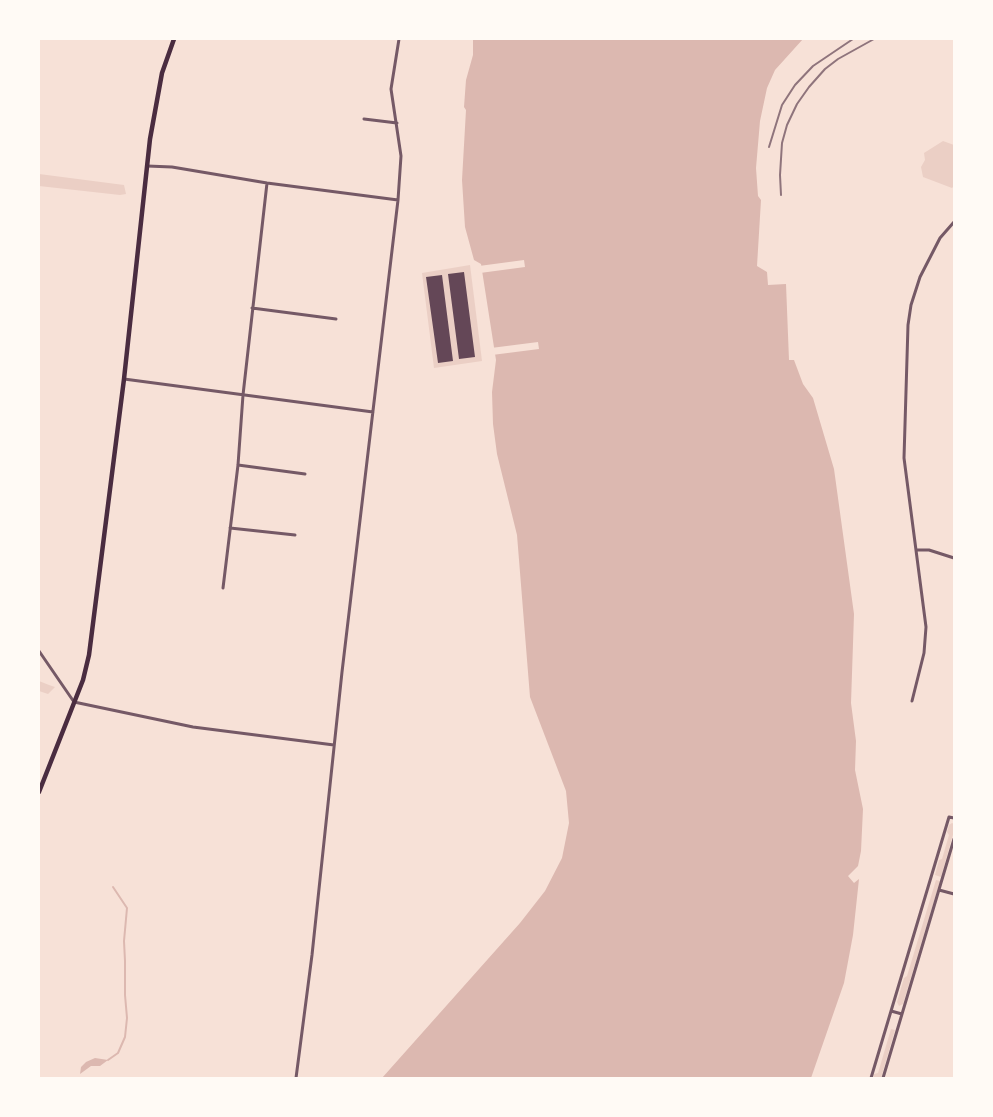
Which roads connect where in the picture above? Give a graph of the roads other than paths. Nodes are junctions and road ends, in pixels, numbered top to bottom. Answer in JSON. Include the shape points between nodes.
{"nodes":[{"id":1,"x":174,"y":39,"type":"edge"},
{"id":2,"x":399,"y":39,"type":"edge"},
{"id":3,"x":364,"y":119,"type":"dead end"},
{"id":4,"x":397,"y":123,"type":"junction"},
{"id":5,"x":147,"y":166,"type":"junction"},
{"id":6,"x":267,"y":183,"type":"junction"},
{"id":7,"x":398,"y":200,"type":"junction"},
{"id":8,"x":954,"y":222,"type":"edge"},
{"id":9,"x":252,"y":308,"type":"junction"},
{"id":10,"x":336,"y":319,"type":"dead end"},
{"id":11,"x":124,"y":379,"type":"junction"},
{"id":12,"x":243,"y":395,"type":"junction"},
{"id":13,"x":372,"y":412,"type":"junction"},
{"id":14,"x":238,"y":465,"type":"junction"},
{"id":15,"x":305,"y":474,"type":"dead end"},
{"id":16,"x":230,"y":528,"type":"junction"},
{"id":17,"x":296,"y":535,"type":"dead end"},
{"id":18,"x":917,"y":550,"type":"junction"},
{"id":19,"x":954,"y":558,"type":"edge"},
{"id":20,"x":222,"y":588,"type":"dead end"},
{"id":21,"x":39,"y":651,"type":"edge"},
{"id":22,"x":912,"y":701,"type":"dead end"},
{"id":23,"x":74,"y":702,"type":"junction"},
{"id":24,"x":334,"y":745,"type":"junction"},
{"id":25,"x":39,"y":792,"type":"edge"},
{"id":26,"x":954,"y":818,"type":"edge"},
{"id":27,"x":954,"y":838,"type":"edge"},
{"id":28,"x":939,"y":890,"type":"junction"},
{"id":29,"x":954,"y":894,"type":"edge"},
{"id":30,"x":891,"y":1011,"type":"junction"},
{"id":31,"x":902,"y":1014,"type":"junction"},
{"id":32,"x":296,"y":1078,"type":"edge"},
{"id":33,"x":871,"y":1078,"type":"edge"},
{"id":34,"x":883,"y":1078,"type":"edge"}],
"edges":[{"from":1,"to":5,"type":"main road","via":[[162,73]]},
{"from":2,"to":4,"type":"street","via":[[391,89]]},
{"from":3,"to":4,"type":"street"},
{"from":4,"to":7,"type":"street","via":[[401,156]]},
{"from":5,"to":6,"type":"street","via":[[172,167]]},
{"from":5,"to":11,"type":"main road"},
{"from":6,"to":7,"type":"street"},
{"from":6,"to":9,"type":"street"},
{"from":7,"to":13,"type":"street"},
{"from":8,"to":18,"type":"street","via":[[940,238],[920,277],[909,317],[904,458]]},
{"from":9,"to":10,"type":"street"},
{"from":9,"to":12,"type":"street"},
{"from":11,"to":12,"type":"street"},
{"from":11,"to":23,"type":"main road","via":[[93,631],[85,672]]},
{"from":12,"to":13,"type":"street"},
{"from":12,"to":14,"type":"street"},
{"from":13,"to":24,"type":"street"},
{"from":14,"to":15,"type":"street"},
{"from":14,"to":16,"type":"street"},
{"from":16,"to":17,"type":"street"},
{"from":16,"to":20,"type":"street"},
{"from":18,"to":19,"type":"street","via":[[929,550]]},
{"from":18,"to":22,"type":"street","via":[[926,627],[924,653]]},
{"from":21,"to":23,"type":"street"},
{"from":23,"to":24,"type":"street","via":[[193,727]]},
{"from":23,"to":25,"type":"main road"},
{"from":24,"to":32,"type":"street"},
{"from":26,"to":30,"type":"street","via":[[950,817]]},
{"from":27,"to":28,"type":"street"},
{"from":28,"to":29,"type":"street"},
{"from":28,"to":31,"type":"street"},
{"from":30,"to":31,"type":"street"},
{"from":30,"to":33,"type":"street"},
{"from":31,"to":34,"type":"street"}]}
